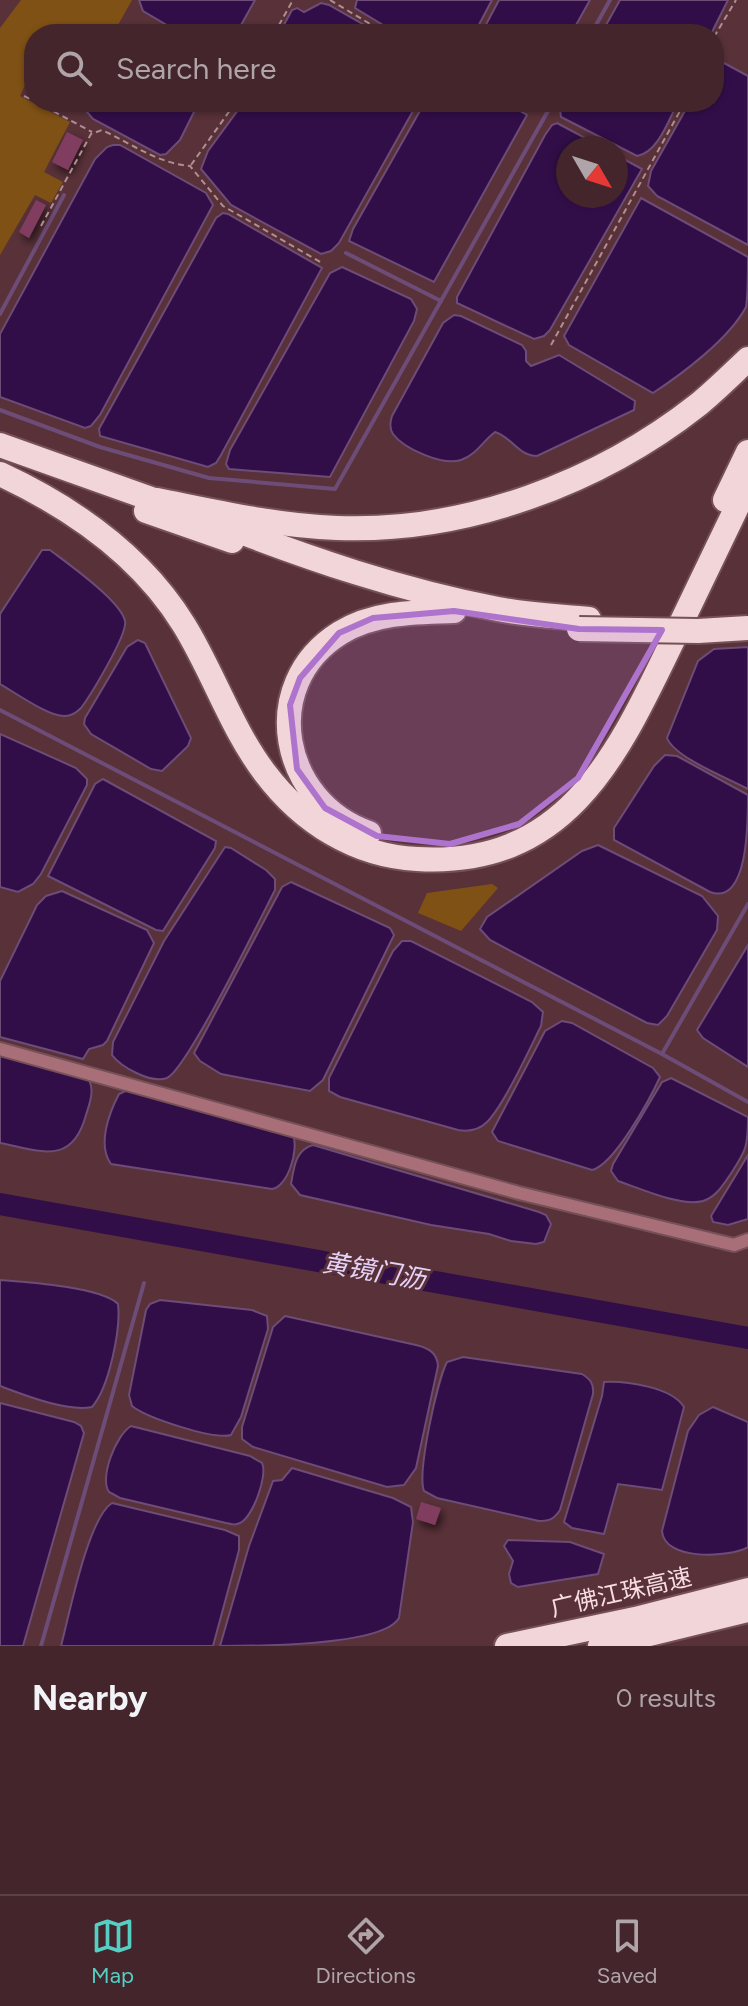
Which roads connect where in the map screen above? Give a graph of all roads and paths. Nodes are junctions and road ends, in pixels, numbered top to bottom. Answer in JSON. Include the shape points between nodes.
{"nodes":[{"id":1,"x":293,"y":0,"type":"edge"},
{"id":2,"x":330,"y":0,"type":"edge"},
{"id":3,"x":736,"y":0,"type":"edge"},
{"id":4,"x":280,"y":24,"type":"edge"},
{"id":5,"x":370,"y":24,"type":"edge"},
{"id":6,"x":722,"y":24,"type":"edge"},
{"id":7,"x":54,"y":112,"type":"edge"},
{"id":8,"x":229,"y":112,"type":"edge"},
{"id":9,"x":679,"y":112,"type":"edge"},
{"id":10,"x":93,"y":132,"type":"junction"},
{"id":11,"x":190,"y":166,"type":"junction"},
{"id":12,"x":41,"y":226,"type":"dead end"},
{"id":13,"x":322,"y":263,"type":"dead end"},
{"id":14,"x":551,"y":345,"type":"dead end"},
{"id":15,"x":748,"y":359,"type":"edge"},
{"id":16,"x":0,"y":445,"type":"edge"},
{"id":17,"x":748,"y":452,"type":"edge"},
{"id":18,"x":0,"y":460,"type":"edge"},
{"id":19,"x":0,"y":474,"type":"edge"},
{"id":20,"x":748,"y":484,"type":"edge"},
{"id":21,"x":157,"y":500,"type":"junction"},
{"id":22,"x":321,"y":568,"type":"junction"},
{"id":23,"x":454,"y":611,"type":"junction"},
{"id":24,"x":748,"y":616,"type":"edge"},
{"id":25,"x":748,"y":628,"type":"edge"},
{"id":26,"x":0,"y":1049,"type":"edge"},
{"id":27,"x":748,"y":1240,"type":"edge"},
{"id":28,"x":748,"y":1590,"type":"edge"},
{"id":29,"x":748,"y":1610,"type":"edge"},
{"id":30,"x":507,"y":1646,"type":"edge"},
{"id":31,"x":600,"y":1646,"type":"edge"}],
"edges":[{"from":1,"to":4,"type":"path"},
{"from":2,"to":5,"type":"path"},
{"from":3,"to":6,"type":"path"},
{"from":7,"to":10,"type":"path"},
{"from":8,"to":11,"type":"path"},
{"from":9,"to":14,"type":"path"},
{"from":10,"to":11,"type":"path","via":[[102,130],[171,164]]},
{"from":10,"to":12,"type":"path"},
{"from":11,"to":13,"type":"path","via":[[223,206]]},
{"from":15,"to":21,"type":"highway","via":[[700,404],[641,444],[513,503],[454,518],[394,528],[337,528],[275,523]]},
{"from":16,"to":21,"type":"highway"},
{"from":17,"to":23,"type":"highway","via":[[636,684],[578,778],[519,824],[485,837],[450,844],[411,843],[350,827],[317,799],[297,769],[288,732],[300,678],[339,633],[373,618]]},
{"from":18,"to":22,"type":"highway"},
{"from":19,"to":20,"type":"highway","via":[[73,512],[117,546],[152,583],[183,624],[264,772],[291,803],[322,829],[356,846],[400,858],[442,861],[485,854],[524,839],[560,817],[592,785],[643,702]]},
{"from":21,"to":22,"type":"highway"},
{"from":22,"to":23,"type":"highway"},
{"from":22,"to":24,"type":"highway","via":[[501,610],[589,619]]},
{"from":23,"to":25,"type":"highway","bridge":true,"via":[[579,629]]},
{"from":26,"to":27,"type":"street","via":[[519,1193],[734,1245]]},
{"from":28,"to":30,"type":"highway","name":"广佛江珠高速"},
{"from":29,"to":31,"type":"highway","name":"广佛江珠高速"}]}
